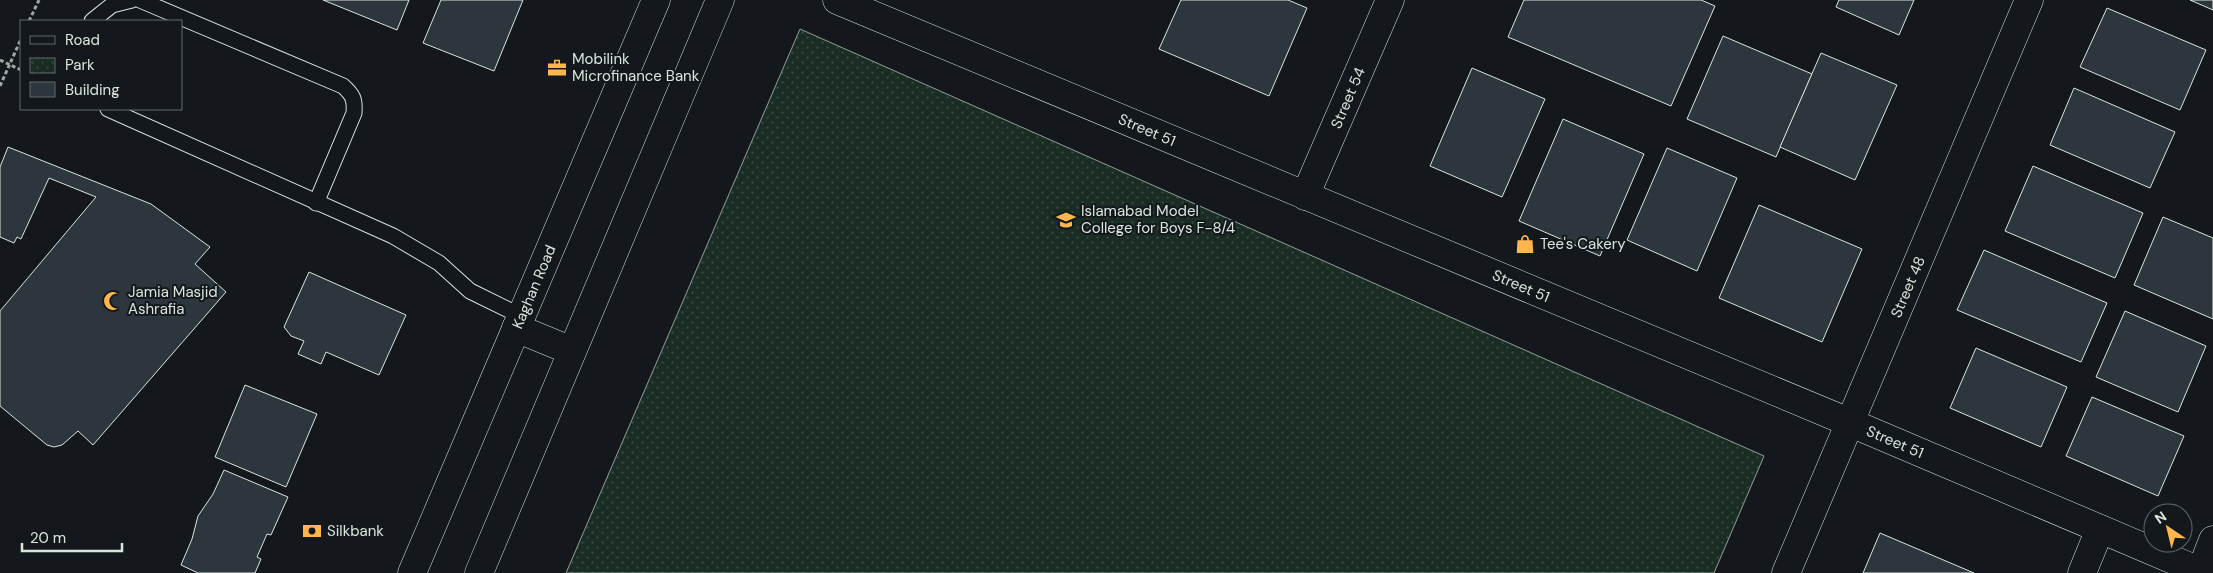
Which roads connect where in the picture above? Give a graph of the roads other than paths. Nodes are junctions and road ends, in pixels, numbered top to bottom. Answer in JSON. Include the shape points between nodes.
{"nodes":[{"id":1,"x":132,"y":0,"type":"edge"},
{"id":2,"x":140,"y":0,"type":"edge"},
{"id":3,"x":656,"y":0,"type":"edge"},
{"id":4,"x":720,"y":0,"type":"edge"},
{"id":5,"x":837,"y":0,"type":"edge"},
{"id":6,"x":1390,"y":0,"type":"edge"},
{"id":7,"x":2029,"y":0,"type":"edge"},
{"id":8,"x":93,"y":20,"type":"edge"},
{"id":9,"x":110,"y":110,"type":"edge"},
{"id":10,"x":1305,"y":196,"type":"junction"},
{"id":11,"x":316,"y":203,"type":"junction"},
{"id":12,"x":519,"y":322,"type":"junction"},
{"id":13,"x":572,"y":351,"type":"junction"},
{"id":14,"x":1851,"y":423,"type":"junction"},
{"id":15,"x":2100,"y":528,"type":"junction"},
{"id":16,"x":2213,"y":540,"type":"edge"},
{"id":17,"x":2203,"y":572,"type":"edge"},
{"id":18,"x":412,"y":573,"type":"edge"},
{"id":19,"x":478,"y":573,"type":"edge"},
{"id":20,"x":1786,"y":573,"type":"edge"},
{"id":21,"x":2082,"y":573,"type":"edge"}],
"edges":[{"from":1,"to":8,"type":"lane","via":[[112,6]]},
{"from":2,"to":11,"type":"lane","via":[[343,86],[352,94],[354,113]]},
{"from":3,"to":12,"type":"street","name":"Kaghan Road"},
{"from":4,"to":13,"type":"street"},
{"from":5,"to":10,"type":"street","name":"Street 51"},
{"from":6,"to":10,"type":"street","name":"Street 54"},
{"from":7,"to":14,"type":"street","name":"Street 48"},
{"from":9,"to":11,"type":"lane"},
{"from":10,"to":14,"type":"street","name":"Street 51"},
{"from":11,"to":12,"type":"lane","via":[[393,236],[439,263],[470,291]]},
{"from":12,"to":13,"type":"street"},
{"from":12,"to":18,"type":"street","name":"Kaghan Road"},
{"from":13,"to":19,"type":"street"},
{"from":14,"to":15,"type":"street","name":"Street 51"},
{"from":14,"to":20,"type":"street","name":"Street 48"},
{"from":15,"to":17,"type":"street","name":"Street 51"},
{"from":15,"to":21,"type":"street"},
{"from":16,"to":17,"type":"street"}]}
